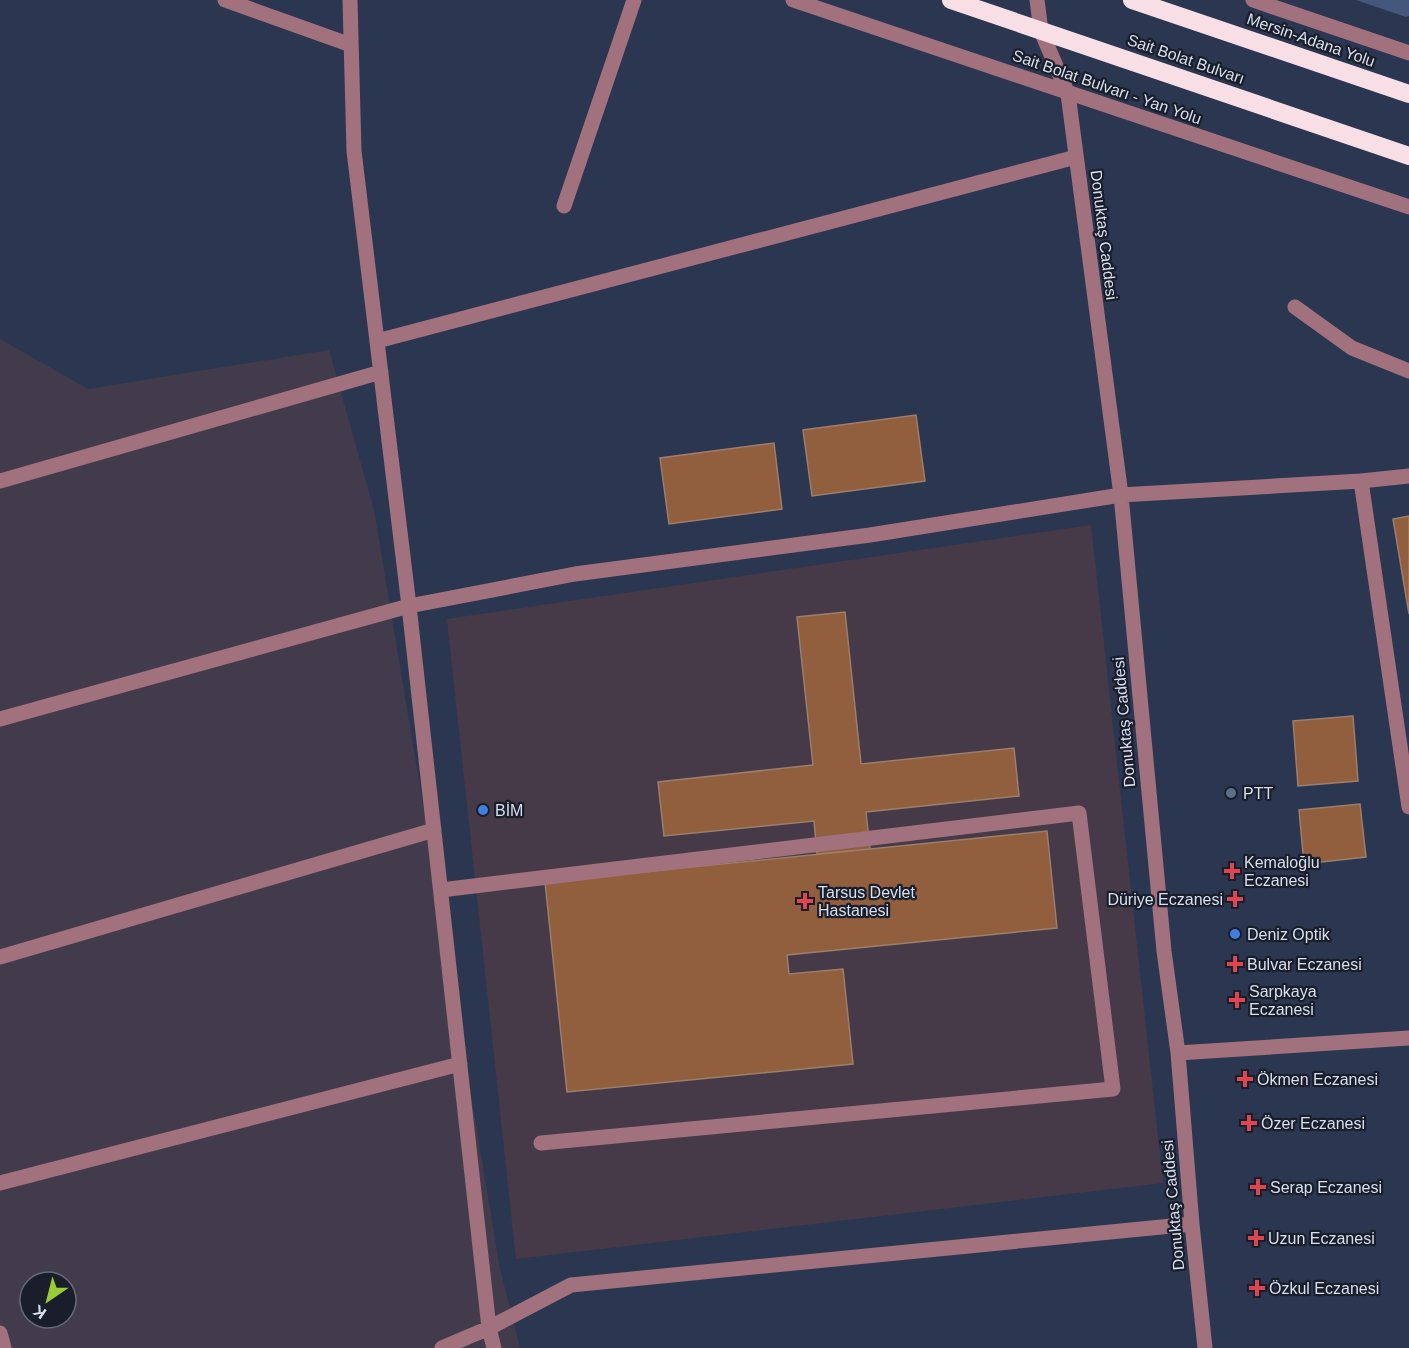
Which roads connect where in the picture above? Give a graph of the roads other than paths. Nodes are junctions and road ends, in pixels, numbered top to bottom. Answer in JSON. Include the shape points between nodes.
{"nodes":[{"id":1,"x":225,"y":0,"type":"edge"},
{"id":2,"x":350,"y":0,"type":"edge"},
{"id":3,"x":634,"y":0,"type":"edge"},
{"id":4,"x":793,"y":0,"type":"edge"},
{"id":5,"x":951,"y":0,"type":"edge"},
{"id":6,"x":1037,"y":0,"type":"edge"},
{"id":7,"x":1132,"y":0,"type":"edge"},
{"id":8,"x":1253,"y":0,"type":"edge"},
{"id":9,"x":1041,"y":31,"type":"junction"},
{"id":10,"x":351,"y":45,"type":"junction"},
{"id":11,"x":1409,"y":53,"type":"edge"},
{"id":12,"x":1068,"y":94,"type":"junction"},
{"id":13,"x":1409,"y":94,"type":"edge"},
{"id":14,"x":1409,"y":156,"type":"edge"},
{"id":15,"x":1076,"y":157,"type":"junction"},
{"id":16,"x":564,"y":206,"type":"dead end"},
{"id":17,"x":1409,"y":207,"type":"edge"},
{"id":18,"x":1295,"y":307,"type":"dead end"},
{"id":19,"x":377,"y":341,"type":"junction"},
{"id":20,"x":1409,"y":371,"type":"edge"},
{"id":21,"x":381,"y":372,"type":"junction"},
{"id":22,"x":1409,"y":477,"type":"edge"},
{"id":23,"x":0,"y":481,"type":"edge"},
{"id":24,"x":1361,"y":481,"type":"junction"},
{"id":25,"x":1121,"y":495,"type":"junction"},
{"id":26,"x":409,"y":606,"type":"junction"},
{"id":27,"x":0,"y":719,"type":"edge"},
{"id":28,"x":1409,"y":807,"type":"edge"},
{"id":29,"x":434,"y":830,"type":"junction"},
{"id":30,"x":441,"y":890,"type":"junction"},
{"id":31,"x":0,"y":957,"type":"edge"},
{"id":32,"x":1409,"y":1038,"type":"edge"},
{"id":33,"x":1178,"y":1053,"type":"junction"},
{"id":34,"x":460,"y":1064,"type":"junction"},
{"id":35,"x":541,"y":1143,"type":"dead end"},
{"id":36,"x":0,"y":1183,"type":"edge"},
{"id":37,"x":1192,"y":1224,"type":"junction"},
{"id":38,"x":489,"y":1328,"type":"junction"},
{"id":39,"x":0,"y":1333,"type":"edge"},
{"id":40,"x":4,"y":1348,"type":"edge"},
{"id":41,"x":442,"y":1348,"type":"edge"},
{"id":42,"x":494,"y":1348,"type":"edge"},
{"id":43,"x":1205,"y":1348,"type":"edge"}],
"edges":[{"from":1,"to":10,"type":"street"},
{"from":2,"to":10,"type":"street"},
{"from":3,"to":16,"type":"street"},
{"from":4,"to":12,"type":"street","name":"Sait Bolat Bulvarı - Yan Yolu"},
{"from":5,"to":9,"type":"highway","name":"Sait Bolat Bulvarı"},
{"from":6,"to":9,"type":"street","name":"Donuktaş Caddesi"},
{"from":7,"to":13,"type":"highway","name":"Mersin-Adana Yolu"},
{"from":8,"to":11,"type":"street"},
{"from":9,"to":12,"type":"street","name":"Donuktaş Caddesi"},
{"from":9,"to":14,"type":"highway","name":"Sait Bolat Bulvarı"},
{"from":10,"to":19,"type":"street","via":[[354,152]]},
{"from":12,"to":15,"type":"street","name":"Donuktaş Caddesi"},
{"from":12,"to":17,"type":"street","name":"Sait Bolat Bulvarı - Yan Yolu"},
{"from":15,"to":19,"type":"street"},
{"from":15,"to":25,"type":"street","name":"Donuktaş Caddesi"},
{"from":18,"to":20,"type":"street","via":[[1352,348]]},
{"from":19,"to":21,"type":"street"},
{"from":21,"to":23,"type":"street"},
{"from":21,"to":26,"type":"street"},
{"from":22,"to":24,"type":"street"},
{"from":24,"to":25,"type":"street"},
{"from":24,"to":28,"type":"street"},
{"from":25,"to":26,"type":"street","via":[[870,535],[575,574]]},
{"from":25,"to":33,"type":"street","name":"Donuktaş Caddesi","via":[[1164,951]]},
{"from":26,"to":27,"type":"street"},
{"from":26,"to":29,"type":"street"},
{"from":29,"to":30,"type":"street"},
{"from":29,"to":31,"type":"street"},
{"from":30,"to":34,"type":"street"},
{"from":30,"to":35,"type":"street","via":[[1079,813],[1113,1089]]},
{"from":32,"to":33,"type":"street"},
{"from":33,"to":37,"type":"street","name":"Donuktaş Caddesi"},
{"from":34,"to":36,"type":"street"},
{"from":34,"to":38,"type":"street"},
{"from":37,"to":38,"type":"street","via":[[571,1285]]},
{"from":37,"to":43,"type":"street","name":"Donuktaş Caddesi"},
{"from":38,"to":41,"type":"street"},
{"from":38,"to":42,"type":"street"},
{"from":39,"to":40,"type":"street"}]}
